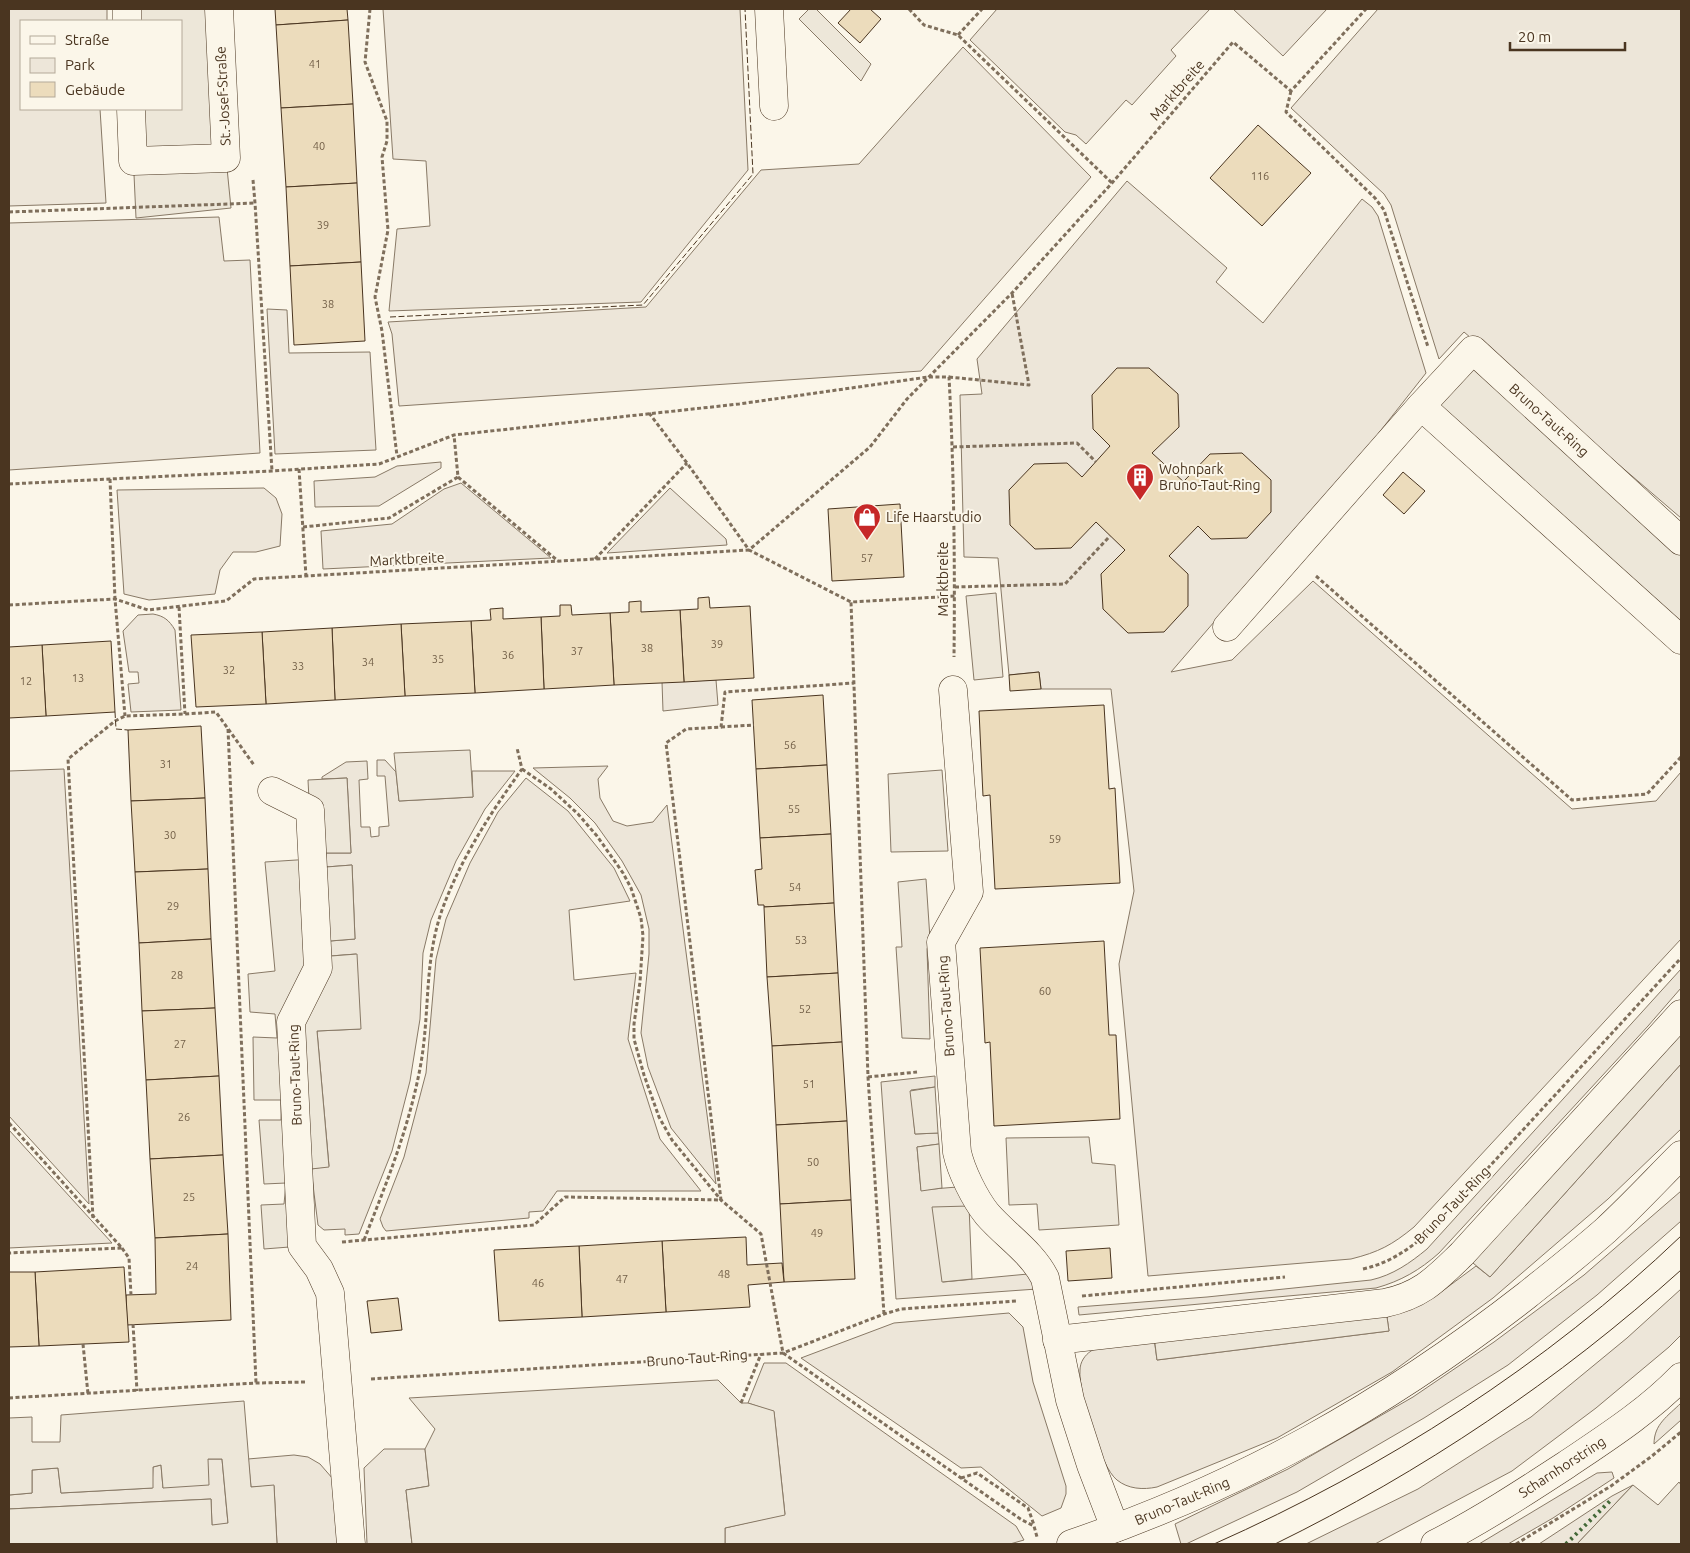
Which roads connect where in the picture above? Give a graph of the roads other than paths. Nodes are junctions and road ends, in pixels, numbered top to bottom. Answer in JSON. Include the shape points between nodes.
{"nodes":[{"id":1,"x":219,"y":9,"type":"edge"},
{"id":2,"x":769,"y":9,"type":"edge"},
{"id":3,"x":774,"y":106,"type":"dead end"},
{"id":4,"x":131,"y":110,"type":"edge"},
{"id":5,"x":1421,"y":406,"type":"junction"},
{"id":6,"x":1681,"y":541,"type":"edge"},
{"id":7,"x":1227,"y":627,"type":"dead end"},
{"id":8,"x":1681,"y":640,"type":"edge"},
{"id":9,"x":953,"y":690,"type":"road end"},
{"id":10,"x":272,"y":791,"type":"road end"},
{"id":11,"x":1681,"y":1014,"type":"edge"},
{"id":12,"x":1681,"y":1155,"type":"edge"},
{"id":13,"x":1057,"y":1340,"type":"junction"},
{"id":14,"x":1681,"y":1377,"type":"edge"},
{"id":15,"x":1115,"y":1528,"type":"junction"},
{"id":16,"x":351,"y":1544,"type":"edge"},
{"id":17,"x":1071,"y":1544,"type":"edge"},
{"id":18,"x":1435,"y":1544,"type":"edge"}],
"edges":[{"from":1,"to":4,"type":"street","name":"St.-Josef-Straße","via":[[226,158],[133,160]]},
{"from":2,"to":3,"type":"street"},
{"from":5,"to":6,"type":"street","name":"Bruno-Taut-Ring","via":[[1473,350]]},
{"from":5,"to":7,"type":"street","name":"Bruno-Taut-Ring"},
{"from":5,"to":8,"type":"street"},
{"from":9,"to":13,"type":"street","name":"Bruno-Taut-Ring","via":[[969,892],[941,942],[957,1152],[986,1214],[1041,1270]]},
{"from":10,"to":16,"type":"street","name":"Bruno-Taut-Ring","via":[[310,810],[318,968],[291,1022],[302,1246],[330,1293]]},
{"from":11,"to":13,"type":"street","via":[[1462,1254],[1439,1277],[1414,1294],[1385,1303]]},
{"from":12,"to":15,"type":"street","name":"Bruno-Taut-Ring","via":[[1578,1254],[1484,1328],[1398,1388],[1342,1423],[1249,1472]]},
{"from":13,"to":15,"type":"street","name":"Bruno-Taut-Ring","via":[[1070,1400]]},
{"from":14,"to":18,"type":"street","name":"Scharnhorstring","via":[[1608,1437],[1528,1490]]},
{"from":15,"to":17,"type":"street","name":"Bruno-Taut-Ring"}]}
